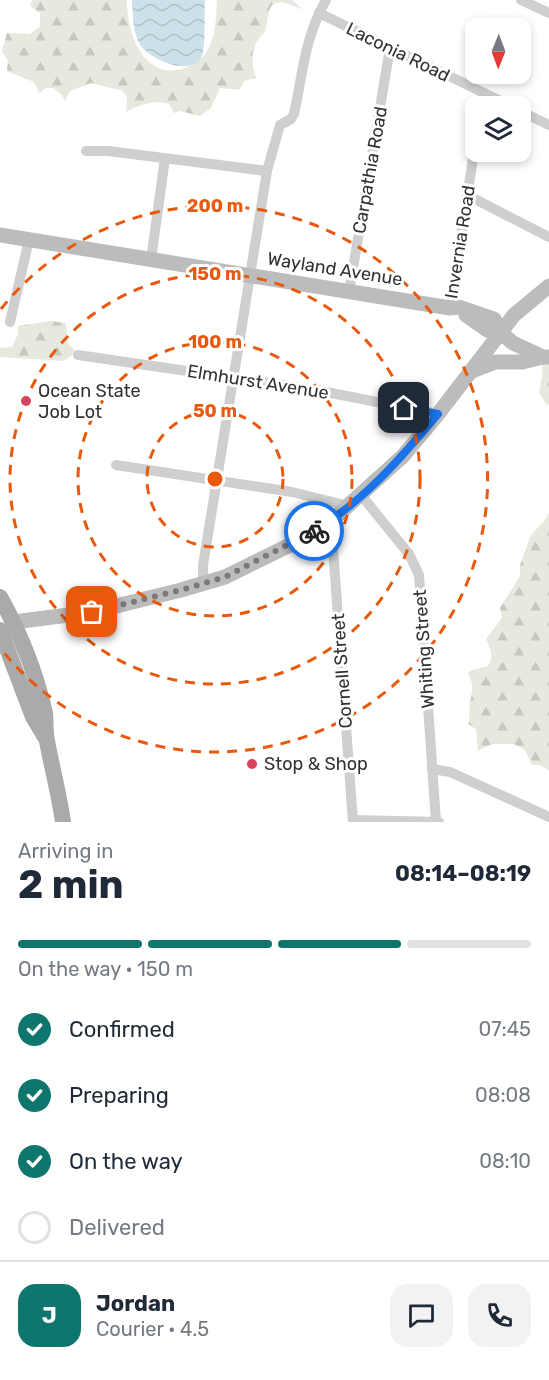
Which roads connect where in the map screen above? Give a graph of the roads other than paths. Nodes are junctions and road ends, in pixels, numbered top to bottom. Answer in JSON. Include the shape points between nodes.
{"nodes":[{"id":1,"x":326,"y":0,"type":"edge"},
{"id":2,"x":521,"y":0,"type":"edge"},
{"id":3,"x":319,"y":13,"type":"junction"},
{"id":4,"x":549,"y":13,"type":"edge"},
{"id":5,"x":390,"y":48,"type":"junction"},
{"id":6,"x":485,"y":94,"type":"joint"},
{"id":7,"x":489,"y":96,"type":"edge"},
{"id":8,"x":531,"y":116,"type":"edge"},
{"id":9,"x":549,"y":125,"type":"edge"},
{"id":10,"x":86,"y":151,"type":"dead end"},
{"id":11,"x":165,"y":158,"type":"junction"},
{"id":12,"x":472,"y":162,"type":"edge"},
{"id":13,"x":267,"y":171,"type":"junction"},
{"id":14,"x":466,"y":195,"type":"junction"},
{"id":15,"x":0,"y":235,"type":"edge"},
{"id":16,"x":549,"y":237,"type":"edge"},
{"id":17,"x":29,"y":240,"type":"junction"},
{"id":18,"x":151,"y":260,"type":"junction"},
{"id":19,"x":250,"y":275,"type":"junction"},
{"id":20,"x":549,"y":286,"type":"edge"},
{"id":21,"x":349,"y":292,"type":"junction"},
{"id":22,"x":450,"y":308,"type":"junction"},
{"id":23,"x":10,"y":322,"type":"dead end"},
{"id":24,"x":500,"y":332,"type":"junction"},
{"id":25,"x":78,"y":355,"type":"dead end"},
{"id":26,"x":546,"y":357,"type":"edge"},
{"id":27,"x":470,"y":372,"type":"junction"},
{"id":28,"x":232,"y":378,"type":"junction"},
{"id":29,"x":438,"y":414,"type":"junction"},
{"id":30,"x":116,"y":465,"type":"dead end"},
{"id":31,"x":216,"y":481,"type":"junction"},
{"id":32,"x":361,"y":495,"type":"junction"},
{"id":33,"x":349,"y":506,"type":"junction"},
{"id":34,"x":331,"y":521,"type":"junction"},
{"id":35,"x":203,"y":583,"type":"junction"},
{"id":36,"x":0,"y":597,"type":"edge"},
{"id":37,"x":5,"y":625,"type":"edge"},
{"id":38,"x":432,"y":768,"type":"junction"},
{"id":39,"x":549,"y":817,"type":"edge"},
{"id":40,"x":353,"y":821,"type":"edge"},
{"id":41,"x":63,"y":822,"type":"edge"},
{"id":42,"x":437,"y":822,"type":"edge"}],
"edges":[{"from":1,"to":3,"type":"street"},
{"from":2,"to":4,"type":"street"},
{"from":3,"to":5,"type":"street","name":"Laconia Road"},
{"from":3,"to":13,"type":"street","via":[[304,52],[294,114],[280,125]]},
{"from":5,"to":6,"type":"street","name":"Laconia Road"},
{"from":5,"to":21,"type":"street","name":"Carpathia Road"},
{"from":6,"to":7,"type":"street","name":"Laconia Road"},
{"from":8,"to":9,"type":"street"},
{"from":10,"to":11,"type":"street"},
{"from":11,"to":13,"type":"street"},
{"from":11,"to":18,"type":"street"},
{"from":12,"to":14,"type":"street","name":"Invernia Road"},
{"from":13,"to":19,"type":"street"},
{"from":14,"to":16,"type":"street"},
{"from":14,"to":22,"type":"street","name":"Invernia Road"},
{"from":15,"to":17,"type":"main road","name":"Wayland Avenue"},
{"from":17,"to":18,"type":"main road","name":"Wayland Avenue"},
{"from":17,"to":23,"type":"street"},
{"from":18,"to":19,"type":"main road","name":"Wayland Avenue"},
{"from":19,"to":21,"type":"main road","name":"Wayland Avenue"},
{"from":19,"to":28,"type":"street"},
{"from":20,"to":24,"type":"main road","via":[[522,306]]},
{"from":21,"to":22,"type":"main road","name":"Wayland Avenue"},
{"from":22,"to":24,"type":"main road","name":"Wayland Avenue","via":[[470,316],[487,330]]},
{"from":24,"to":26,"type":"main road","name":"Wayland Avenue"},
{"from":24,"to":27,"type":"main road"},
{"from":25,"to":28,"type":"street","name":"Elmhurst Avenue"},
{"from":26,"to":27,"type":"main road","via":[[495,362]]},
{"from":27,"to":29,"type":"main road"},
{"from":28,"to":29,"type":"street","name":"Elmhurst Avenue"},
{"from":28,"to":31,"type":"street"},
{"from":29,"to":32,"type":"main road","via":[[403,456]]},
{"from":30,"to":31,"type":"street"},
{"from":31,"to":33,"type":"street","via":[[292,492]]},
{"from":31,"to":35,"type":"street"},
{"from":32,"to":33,"type":"main road"},
{"from":32,"to":38,"type":"street","name":"Whiting Street","via":[[414,562],[419,575]]},
{"from":33,"to":34,"type":"main road"},
{"from":34,"to":35,"type":"main road","via":[[235,572]]},
{"from":34,"to":40,"type":"street","name":"Cornell Street"},
{"from":35,"to":37,"type":"main road","via":[[76,615]]},
{"from":36,"to":37,"type":"main road"},
{"from":37,"to":41,"type":"main road","via":[[45,715]]},
{"from":38,"to":39,"type":"street","via":[[450,772]]},
{"from":38,"to":42,"type":"street","name":"Whiting Street"},
{"from":40,"to":42,"type":"street"}]}
